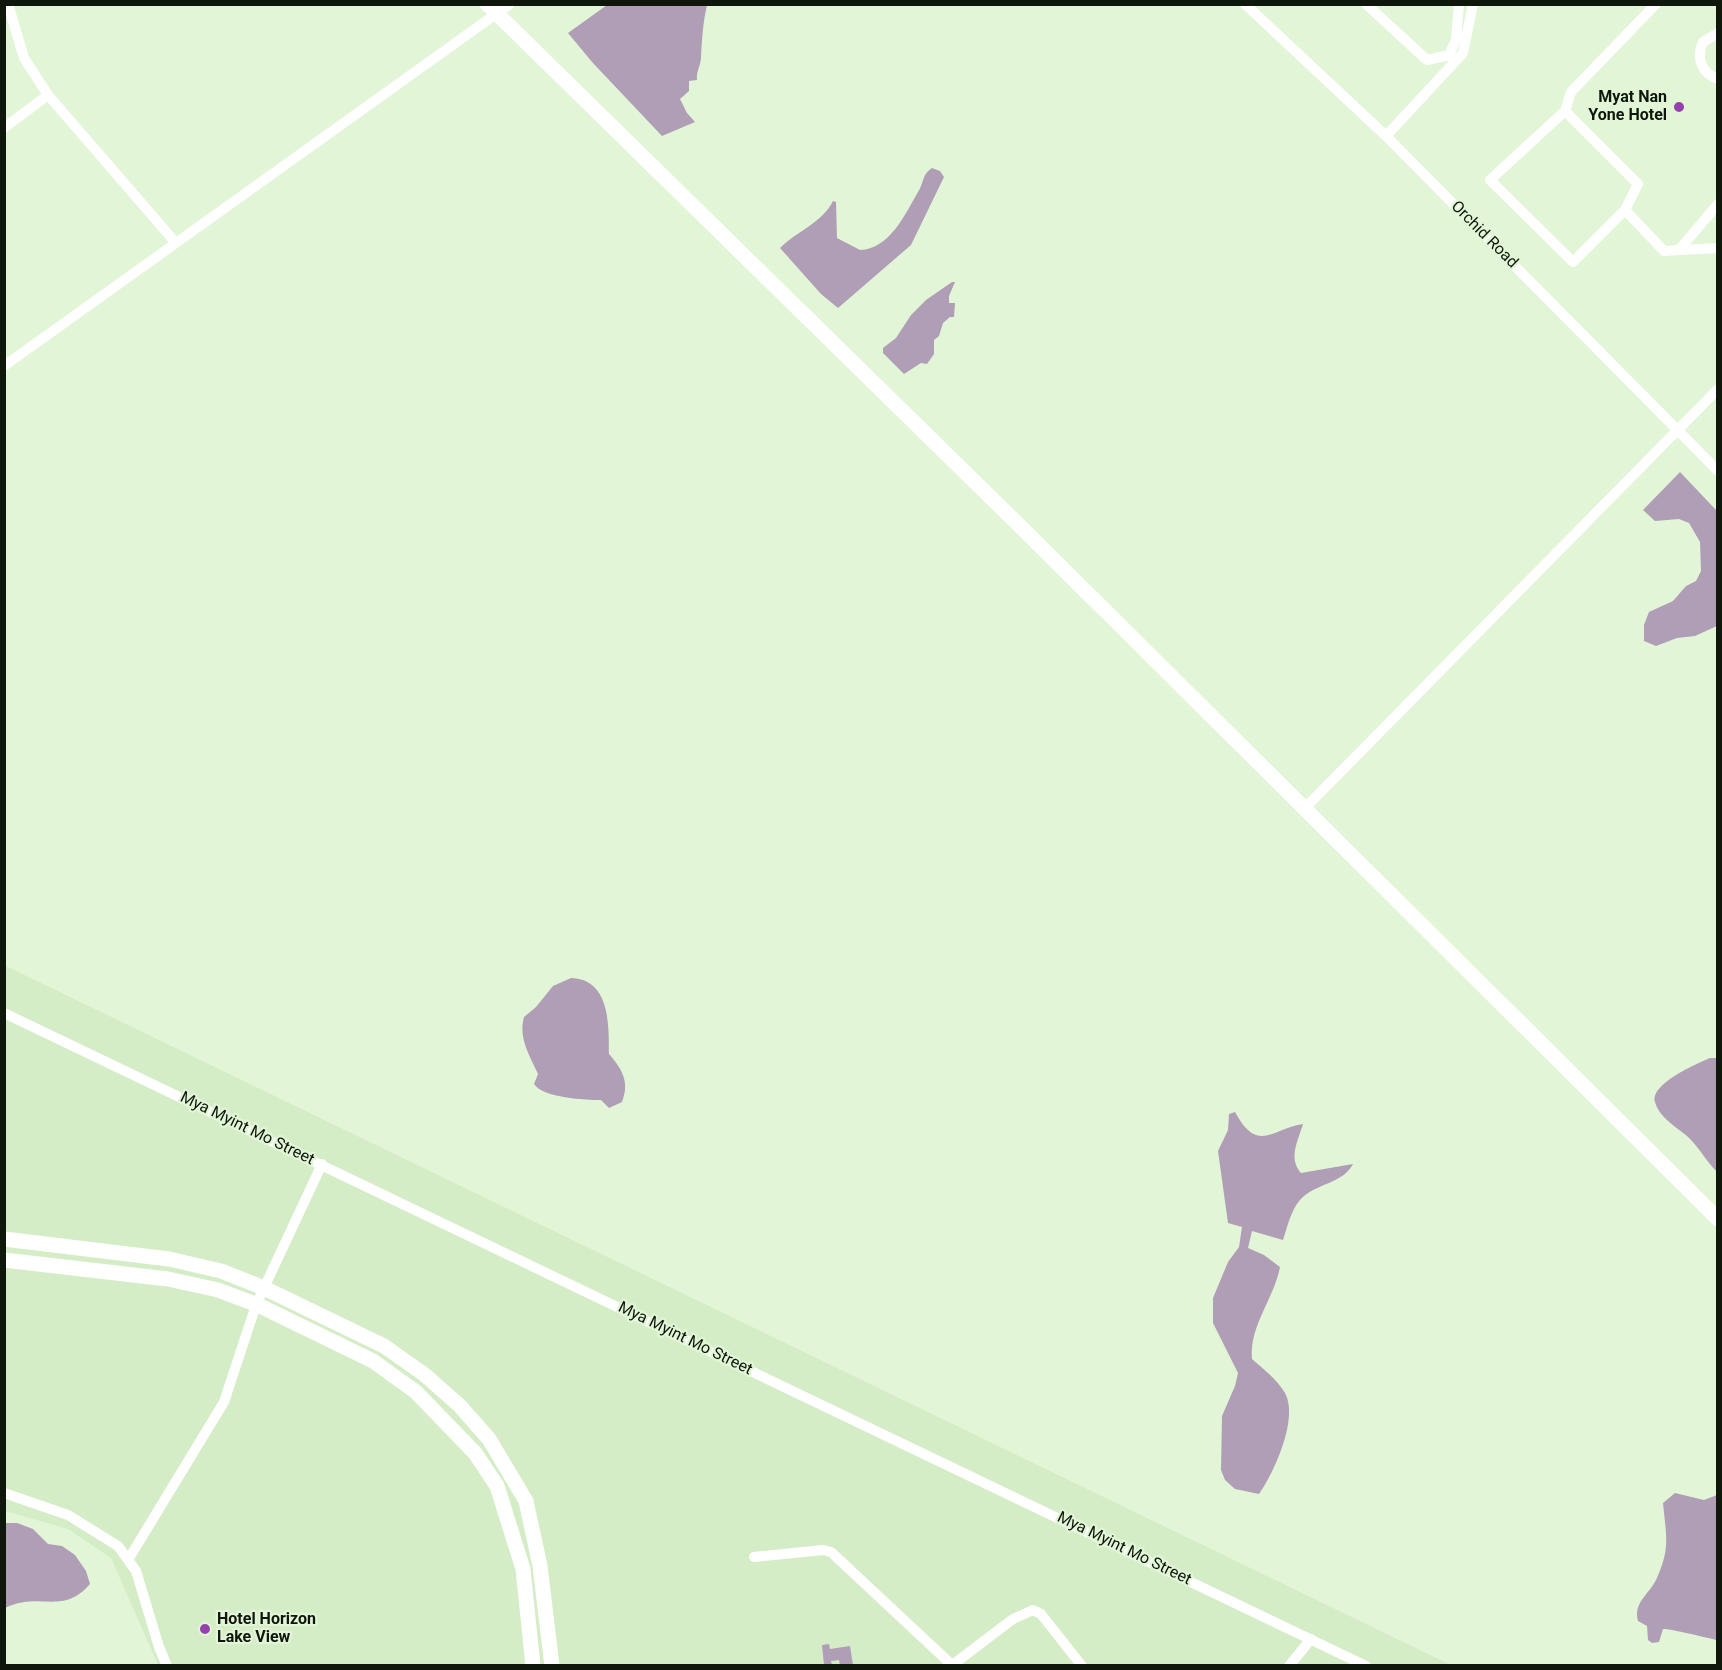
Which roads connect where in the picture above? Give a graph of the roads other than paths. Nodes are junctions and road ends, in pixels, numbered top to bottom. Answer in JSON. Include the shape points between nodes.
{"nodes":[{"id":1,"x":8,"y":4,"type":"edge"},
{"id":2,"x":510,"y":4,"type":"edge"},
{"id":3,"x":1245,"y":4,"type":"edge"},
{"id":4,"x":1366,"y":4,"type":"edge"},
{"id":5,"x":1473,"y":4,"type":"edge"},
{"id":6,"x":1656,"y":4,"type":"edge"},
{"id":7,"x":1457,"y":6,"type":"edge"},
{"id":8,"x":492,"y":9,"type":"edge"},
{"id":9,"x":1718,"y":33,"type":"edge"},
{"id":10,"x":1718,"y":79,"type":"edge"},
{"id":11,"x":48,"y":95,"type":"junction"},
{"id":12,"x":1565,"y":111,"type":"junction"},
{"id":13,"x":4,"y":128,"type":"edge"},
{"id":14,"x":1386,"y":136,"type":"junction"},
{"id":15,"x":1718,"y":204,"type":"edge"},
{"id":16,"x":1625,"y":210,"type":"junction"},
{"id":17,"x":176,"y":243,"type":"junction"},
{"id":18,"x":1718,"y":248,"type":"edge"},
{"id":19,"x":1679,"y":250,"type":"junction"},
{"id":20,"x":4,"y":366,"type":"edge"},
{"id":21,"x":1718,"y":389,"type":"edge"},
{"id":22,"x":1678,"y":432,"type":"junction"},
{"id":23,"x":1718,"y":471,"type":"edge"},
{"id":24,"x":1305,"y":808,"type":"junction"},
{"id":25,"x":4,"y":1013,"type":"edge"},
{"id":26,"x":322,"y":1164,"type":"junction"},
{"id":27,"x":1718,"y":1219,"type":"edge"},
{"id":28,"x":4,"y":1239,"type":"edge"},
{"id":29,"x":4,"y":1260,"type":"edge"},
{"id":30,"x":264,"y":1288,"type":"junction"},
{"id":31,"x":256,"y":1305,"type":"junction"},
{"id":32,"x":4,"y":1493,"type":"edge"},
{"id":33,"x":754,"y":1557,"type":"dead end"},
{"id":34,"x":128,"y":1560,"type":"junction"},
{"id":35,"x":1311,"y":1639,"type":"junction"},
{"id":36,"x":167,"y":1665,"type":"edge"},
{"id":37,"x":533,"y":1665,"type":"edge"},
{"id":38,"x":552,"y":1665,"type":"edge"},
{"id":39,"x":952,"y":1665,"type":"edge"},
{"id":40,"x":1082,"y":1665,"type":"edge"},
{"id":41,"x":1289,"y":1665,"type":"edge"},
{"id":42,"x":1366,"y":1665,"type":"edge"}],
"edges":[{"from":1,"to":11,"type":"street","via":[[24,58]]},
{"from":2,"to":8,"type":"street"},
{"from":3,"to":14,"type":"street","name":"Orchid Road"},
{"from":4,"to":7,"type":"street","via":[[1426,60],[1449,54],[1456,40]]},
{"from":5,"to":14,"type":"street","via":[[1463,53]]},
{"from":6,"to":12,"type":"street","via":[[1571,92]]},
{"from":8,"to":17,"type":"street"},
{"from":8,"to":24,"type":"main road"},
{"from":9,"to":10,"type":"street","via":[[1703,42],[1699,57],[1705,72]]},
{"from":11,"to":13,"type":"street"},
{"from":11,"to":17,"type":"street"},
{"from":12,"to":16,"type":"street","via":[[1638,184]]},
{"from":12,"to":16,"type":"street","via":[[1490,180],[1573,262]]},
{"from":14,"to":22,"type":"street","name":"Orchid Road"},
{"from":15,"to":19,"type":"street"},
{"from":16,"to":19,"type":"street","via":[[1664,251]]},
{"from":17,"to":20,"type":"street"},
{"from":18,"to":19,"type":"street"},
{"from":21,"to":22,"type":"street"},
{"from":22,"to":23,"type":"street","name":"Orchid Road"},
{"from":22,"to":24,"type":"street"},
{"from":24,"to":27,"type":"main road"},
{"from":25,"to":26,"type":"street","name":"Mya Myint Mo Street"},
{"from":26,"to":30,"type":"street"},
{"from":26,"to":35,"type":"street","name":"Mya Myint Mo Street"},
{"from":28,"to":30,"type":"main road","via":[[169,1259],[221,1271]]},
{"from":29,"to":31,"type":"main road","via":[[168,1279],[218,1290]]},
{"from":30,"to":31,"type":"street"},
{"from":30,"to":38,"type":"main road","via":[[384,1346],[460,1406],[489,1439],[526,1501],[540,1566]]},
{"from":31,"to":34,"type":"street","via":[[224,1402]]},
{"from":31,"to":37,"type":"main road","via":[[374,1361],[416,1392],[475,1453],[497,1486],[515,1538],[523,1569]]},
{"from":32,"to":34,"type":"street","via":[[68,1515],[118,1546]]},
{"from":33,"to":39,"type":"street","via":[[831,1552]]},
{"from":34,"to":36,"type":"street","via":[[136,1571]]},
{"from":35,"to":41,"type":"street"},
{"from":35,"to":42,"type":"street","name":"Mya Myint Mo Street"},
{"from":39,"to":40,"type":"street","via":[[1013,1619],[1033,1610],[1041,1614]]}]}
